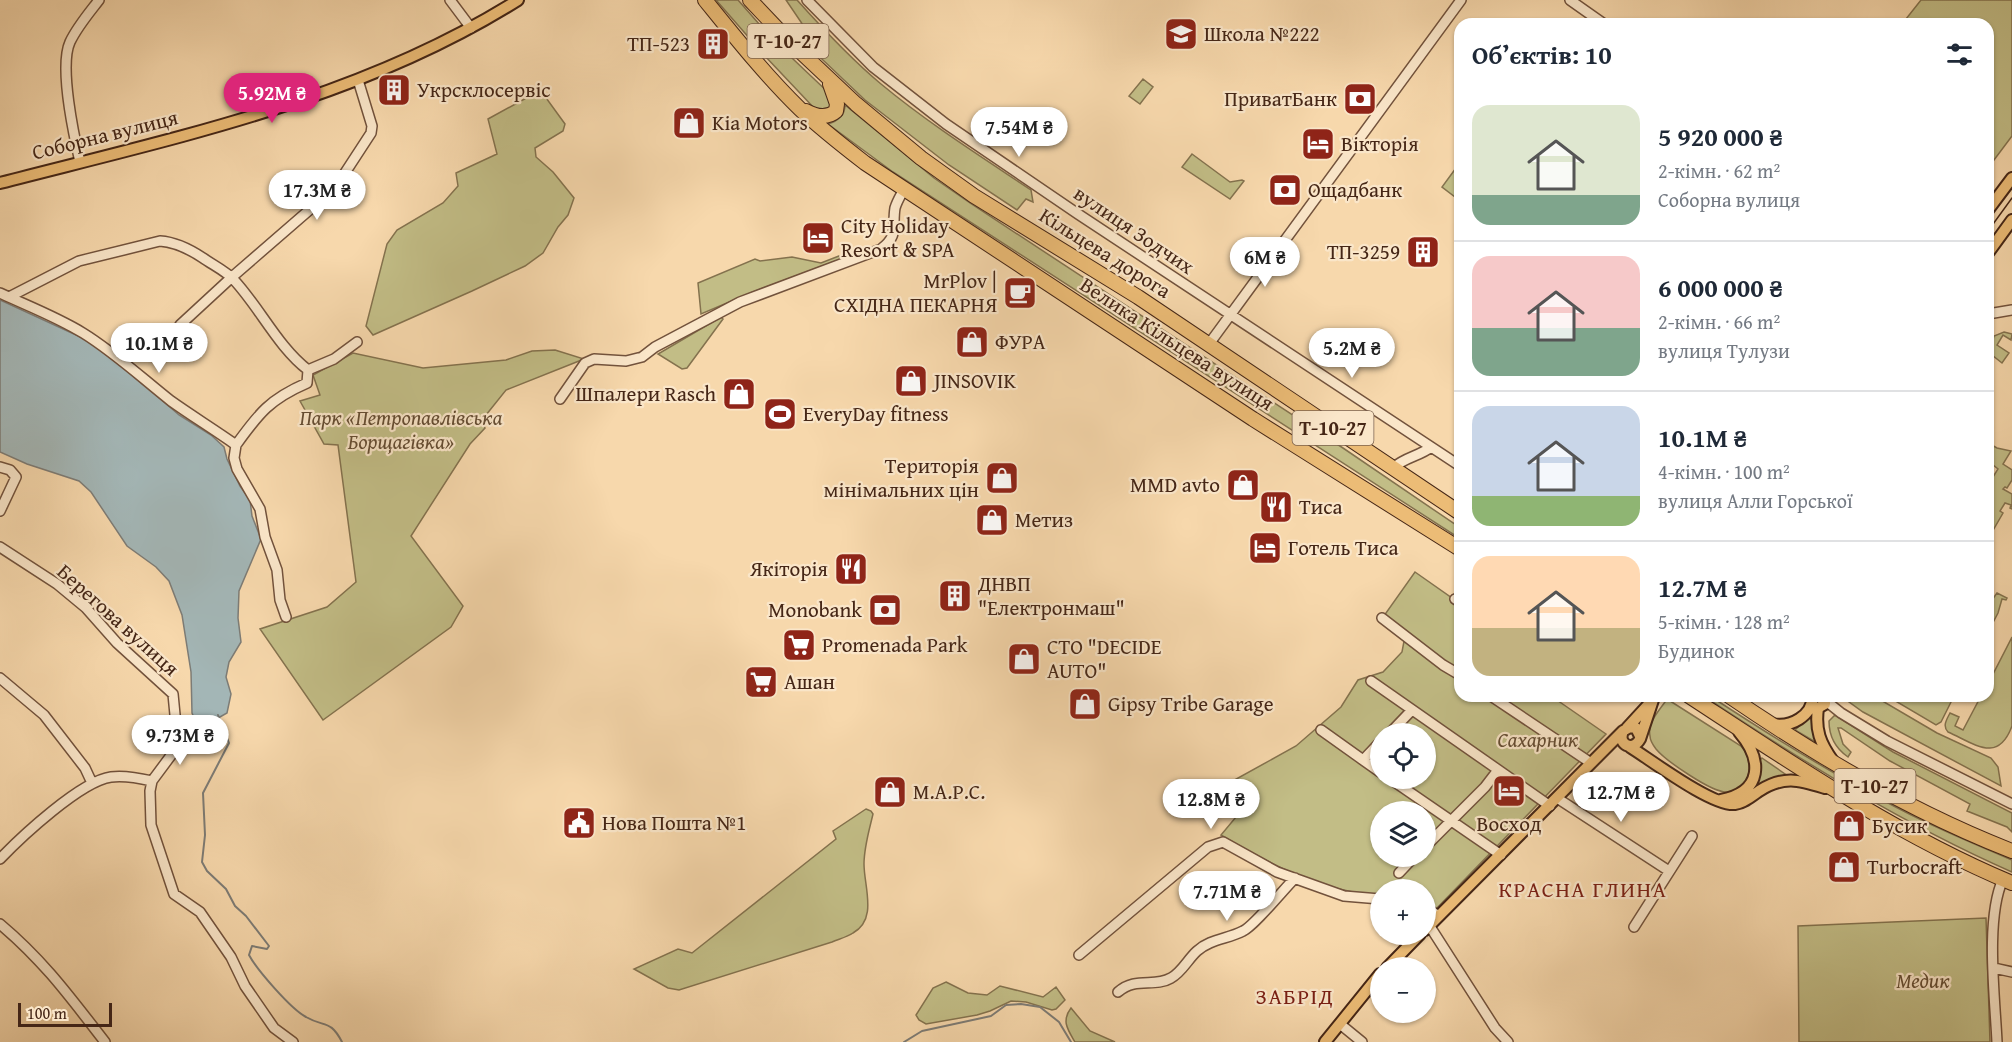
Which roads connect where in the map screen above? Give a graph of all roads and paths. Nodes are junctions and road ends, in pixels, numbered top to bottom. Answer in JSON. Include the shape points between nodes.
{"nodes":[{"id":1,"x":99,"y":0,"type":"edge"},
{"id":2,"x":450,"y":0,"type":"edge"},
{"id":3,"x":518,"y":0,"type":"edge"},
{"id":4,"x":705,"y":0,"type":"edge"},
{"id":5,"x":750,"y":0,"type":"edge"},
{"id":6,"x":807,"y":0,"type":"edge"},
{"id":7,"x":1461,"y":0,"type":"edge"},
{"id":8,"x":1570,"y":0,"type":"edge"},
{"id":9,"x":1596,"y":18,"type":"edge"},
{"id":10,"x":471,"y":28,"type":"junction"},
{"id":11,"x":358,"y":80,"type":"junction"},
{"id":12,"x":828,"y":80,"type":"junction"},
{"id":13,"x":798,"y":107,"type":"junction"},
{"id":14,"x":80,"y":162,"type":"junction"},
{"id":15,"x":2012,"y":178,"type":"edge"},
{"id":16,"x":0,"y":183,"type":"edge"},
{"id":17,"x":904,"y":189,"type":"junction"},
{"id":18,"x":2001,"y":192,"type":"junction"},
{"id":19,"x":1994,"y":195,"type":"edge"},
{"id":20,"x":1994,"y":202,"type":"edge"},
{"id":21,"x":2012,"y":220,"type":"edge"},
{"id":22,"x":1994,"y":245,"type":"edge"},
{"id":23,"x":232,"y":277,"type":"junction"},
{"id":24,"x":4,"y":295,"type":"edge"},
{"id":25,"x":2012,"y":310,"type":"edge"},
{"id":26,"x":1994,"y":313,"type":"edge"},
{"id":27,"x":1230,"y":315,"type":"junction"},
{"id":28,"x":180,"y":325,"type":"dead end"},
{"id":29,"x":357,"y":342,"type":"dead end"},
{"id":30,"x":1209,"y":344,"type":"junction"},
{"id":31,"x":308,"y":370,"type":"junction"},
{"id":32,"x":560,"y":399,"type":"dead end"},
{"id":33,"x":236,"y":445,"type":"junction"},
{"id":34,"x":1431,"y":447,"type":"junction"},
{"id":35,"x":1454,"y":462,"type":"edge"},
{"id":36,"x":0,"y":467,"type":"edge"},
{"id":37,"x":1393,"y":468,"type":"junction"},
{"id":38,"x":1454,"y":509,"type":"edge"},
{"id":39,"x":0,"y":511,"type":"edge"},
{"id":40,"x":1454,"y":545,"type":"edge"},
{"id":41,"x":0,"y":547,"type":"edge"},
{"id":42,"x":286,"y":617,"type":"dead end"},
{"id":43,"x":1382,"y":618,"type":"dead end"},
{"id":44,"x":1454,"y":671,"type":"edge"},
{"id":45,"x":0,"y":678,"type":"edge"},
{"id":46,"x":1371,"y":681,"type":"dead end"},
{"id":47,"x":1500,"y":702,"type":"edge"},
{"id":48,"x":1650,"y":702,"type":"edge"},
{"id":49,"x":1653,"y":702,"type":"edge"},
{"id":50,"x":1698,"y":702,"type":"edge"},
{"id":51,"x":1738,"y":702,"type":"edge"},
{"id":52,"x":1817,"y":702,"type":"edge"},
{"id":53,"x":1836,"y":709,"type":"junction"},
{"id":54,"x":1411,"y":711,"type":"junction"},
{"id":55,"x":1400,"y":723,"type":"edge"},
{"id":56,"x":1769,"y":723,"type":"junction"},
{"id":57,"x":1733,"y":725,"type":"junction"},
{"id":58,"x":1625,"y":729,"type":"junction"},
{"id":59,"x":1321,"y":730,"type":"dead end"},
{"id":60,"x":1640,"y":737,"type":"junction"},
{"id":61,"x":1627,"y":746,"type":"junction"},
{"id":62,"x":1604,"y":751,"type":"junction"},
{"id":63,"x":1370,"y":753,"type":"edge"},
{"id":64,"x":1363,"y":760,"type":"junction"},
{"id":65,"x":1591,"y":763,"type":"junction"},
{"id":66,"x":1658,"y":764,"type":"junction"},
{"id":67,"x":1835,"y":764,"type":"junction"},
{"id":68,"x":1370,"y":765,"type":"edge"},
{"id":69,"x":1498,"y":770,"type":"junction"},
{"id":70,"x":152,"y":781,"type":"junction"},
{"id":71,"x":92,"y":783,"type":"junction"},
{"id":72,"x":1405,"y":789,"type":"edge"},
{"id":73,"x":1835,"y":790,"type":"junction"},
{"id":74,"x":1718,"y":801,"type":"junction"},
{"id":75,"x":1553,"y":802,"type":"junction"},
{"id":76,"x":2012,"y":804,"type":"edge"},
{"id":77,"x":1450,"y":821,"type":"junction"},
{"id":78,"x":1436,"y":836,"type":"edge"},
{"id":79,"x":1692,"y":836,"type":"dead end"},
{"id":80,"x":1985,"y":841,"type":"junction"},
{"id":81,"x":2012,"y":842,"type":"edge"},
{"id":82,"x":2012,"y":851,"type":"edge"},
{"id":83,"x":1501,"y":855,"type":"junction"},
{"id":84,"x":0,"y":859,"type":"edge"},
{"id":85,"x":1405,"y":867,"type":"edge"},
{"id":86,"x":1670,"y":871,"type":"junction"},
{"id":87,"x":1399,"y":873,"type":"dead end"},
{"id":88,"x":1295,"y":878,"type":"junction"},
{"id":89,"x":2007,"y":881,"type":"edge"},
{"id":90,"x":1370,"y":898,"type":"edge"},
{"id":91,"x":1436,"y":914,"type":"edge"},
{"id":92,"x":1439,"y":916,"type":"junction"},
{"id":93,"x":1436,"y":919,"type":"edge"},
{"id":94,"x":0,"y":924,"type":"edge"},
{"id":95,"x":1634,"y":927,"type":"dead end"},
{"id":96,"x":1436,"y":941,"type":"edge"},
{"id":97,"x":1409,"y":945,"type":"edge"},
{"id":98,"x":1079,"y":955,"type":"dead end"},
{"id":99,"x":1398,"y":957,"type":"edge"},
{"id":100,"x":1994,"y":968,"type":"junction"},
{"id":101,"x":2012,"y":972,"type":"edge"},
{"id":102,"x":1370,"y":986,"type":"edge"},
{"id":103,"x":1119,"y":992,"type":"dead end"},
{"id":104,"x":1340,"y":1024,"type":"junction"},
{"id":105,"x":105,"y":1042,"type":"edge"},
{"id":106,"x":293,"y":1042,"type":"edge"},
{"id":107,"x":1325,"y":1042,"type":"edge"},
{"id":108,"x":1362,"y":1042,"type":"edge"},
{"id":109,"x":1508,"y":1042,"type":"edge"},
{"id":110,"x":1996,"y":1042,"type":"edge"}],
"edges":[{"from":1,"to":14,"type":"street","via":[[69,44],[67,55],[70,117]]},
{"from":2,"to":10,"type":"street"},
{"from":3,"to":10,"type":"main road","name":"Соборна вулиця"},
{"from":4,"to":13,"type":"highway","name":"Велика Кільцева вулиця","number":"Т-10-27"},
{"from":5,"to":12,"type":"highway","name":"Кільцева дорога","number":"Т-10-27"},
{"from":6,"to":27,"type":"street","name":"вулиця Зодчих","via":[[873,67],[945,124]]},
{"from":7,"to":27,"type":"street"},
{"from":8,"to":9,"type":"street"},
{"from":10,"to":11,"type":"main road","name":"Соборна вулиця"},
{"from":11,"to":14,"type":"main road","name":"Соборна вулиця","via":[[213,127]]},
{"from":11,"to":23,"type":"street","via":[[371,133],[341,179],[322,199]]},
{"from":12,"to":13,"type":"highway","via":[[837,104],[834,114],[818,116]]},
{"from":12,"to":30,"type":"highway","name":"Кільцева дорога","number":"Т-10-27","via":[[883,128],[974,196]]},
{"from":13,"to":17,"type":"highway","name":"Велика Кільцева вулиця","number":"Т-10-27"},
{"from":14,"to":16,"type":"main road","name":"Соборна вулиця"},
{"from":15,"to":18,"type":"main road"},
{"from":17,"to":32,"type":"street","via":[[895,210],[892,237],[875,253],[740,302],[642,357],[626,361],[594,359],[585,363]]},
{"from":17,"to":40,"type":"highway","name":"Велика Кільцева вулиця","number":"Т-10-27"},
{"from":18,"to":19,"type":"street"},
{"from":18,"to":20,"type":"main road"},
{"from":21,"to":22,"type":"main road"},
{"from":23,"to":24,"type":"street","via":[[196,253],[160,241],[79,261]]},
{"from":23,"to":28,"type":"street"},
{"from":23,"to":31,"type":"street","via":[[288,351]]},
{"from":24,"to":33,"type":"street","via":[[69,324]]},
{"from":25,"to":26,"type":"street"},
{"from":27,"to":30,"type":"street"},
{"from":27,"to":34,"type":"street","name":"вулиця Зодчих"},
{"from":29,"to":31,"type":"street","via":[[334,359]]},
{"from":30,"to":37,"type":"highway","name":"Кільцева дорога","number":"Т-10-27"},
{"from":31,"to":33,"type":"street","via":[[307,383],[264,409]]},
{"from":33,"to":42,"type":"street","via":[[237,469],[260,509],[265,537],[278,570],[280,600]]},
{"from":34,"to":35,"type":"street","name":"вулиця Зодчих"},
{"from":34,"to":37,"type":"street","via":[[1403,459]]},
{"from":36,"to":39,"type":"street","via":[[16,477]]},
{"from":37,"to":38,"type":"highway","name":"Кільцева дорога","number":"Т-10-27"},
{"from":41,"to":70,"type":"street","name":"Берегова вулиця","via":[[79,602],[173,694],[178,746]]},
{"from":43,"to":44,"type":"street"},
{"from":45,"to":71,"type":"street","via":[[44,715]]},
{"from":46,"to":54,"type":"street"},
{"from":47,"to":65,"type":"street"},
{"from":48,"to":58,"type":"main road"},
{"from":49,"to":60,"type":"main road"},
{"from":50,"to":57,"type":"highway","number":"Т-10-27"},
{"from":51,"to":56,"type":"highway","number":"Т-10-27"},
{"from":52,"to":53,"type":"street"},
{"from":52,"to":53,"type":"street","via":[[1824,711]]},
{"from":52,"to":56,"type":"main road","via":[[1789,725]]},
{"from":52,"to":67,"type":"main road","via":[[1817,733]]},
{"from":53,"to":76,"type":"street","via":[[1887,741]]},
{"from":54,"to":55,"type":"street"},
{"from":54,"to":69,"type":"street"},
{"from":56,"to":67,"type":"highway","number":"Т-10-27"},
{"from":57,"to":73,"type":"highway","number":"Т-10-27"},
{"from":57,"to":74,"type":"main road","via":[[1752,749],[1756,771],[1745,790]]},
{"from":58,"to":60,"type":"main road","via":[[1636,728]]},
{"from":58,"to":61,"type":"main road","via":[[1621,737]]},
{"from":58,"to":62,"type":"main road"},
{"from":59,"to":64,"type":"street"},
{"from":60,"to":61,"type":"main road","via":[[1635,746]]},
{"from":60,"to":66,"type":"main road"},
{"from":61,"to":62,"type":"main road"},
{"from":61,"to":66,"type":"main road"},
{"from":62,"to":65,"type":"main road"},
{"from":63,"to":64,"type":"street"},
{"from":64,"to":68,"type":"street"},
{"from":65,"to":75,"type":"main road"},
{"from":66,"to":74,"type":"main road"},
{"from":67,"to":80,"type":"highway","number":"Т-10-27"},
{"from":69,"to":75,"type":"street"},
{"from":69,"to":77,"type":"street"},
{"from":70,"to":71,"type":"street","via":[[111,777]]},
{"from":70,"to":106,"type":"street","via":[[151,825],[174,894],[200,912],[274,1028]]},
{"from":71,"to":84,"type":"street","via":[[27,831]]},
{"from":72,"to":77,"type":"street"},
{"from":73,"to":74,"type":"main road","via":[[1783,780],[1735,804]]},
{"from":73,"to":89,"type":"highway","number":"Т-10-27","via":[[1932,845]]},
{"from":75,"to":83,"type":"main road"},
{"from":75,"to":86,"type":"street"},
{"from":77,"to":78,"type":"street"},
{"from":77,"to":83,"type":"street"},
{"from":79,"to":86,"type":"street"},
{"from":80,"to":81,"type":"street"},
{"from":80,"to":82,"type":"highway","number":"Т-10-27"},
{"from":83,"to":92,"type":"main road"},
{"from":85,"to":87,"type":"street"},
{"from":86,"to":95,"type":"street"},
{"from":88,"to":90,"type":"street","via":[[1344,896]]},
{"from":88,"to":98,"type":"street","via":[[1218,842]]},
{"from":88,"to":103,"type":"street","via":[[1245,931],[1197,951],[1165,981],[1138,982]]},
{"from":89,"to":100,"type":"street","via":[[1997,892],[1994,908]]},
{"from":91,"to":92,"type":"street"},
{"from":92,"to":93,"type":"main road"},
{"from":94,"to":105,"type":"street","via":[[52,974]]},
{"from":96,"to":109,"type":"street"},
{"from":97,"to":99,"type":"main road"},
{"from":100,"to":101,"type":"street"},
{"from":100,"to":110,"type":"street"},
{"from":102,"to":104,"type":"main road"},
{"from":104,"to":107,"type":"main road"},
{"from":104,"to":108,"type":"street"}]}
